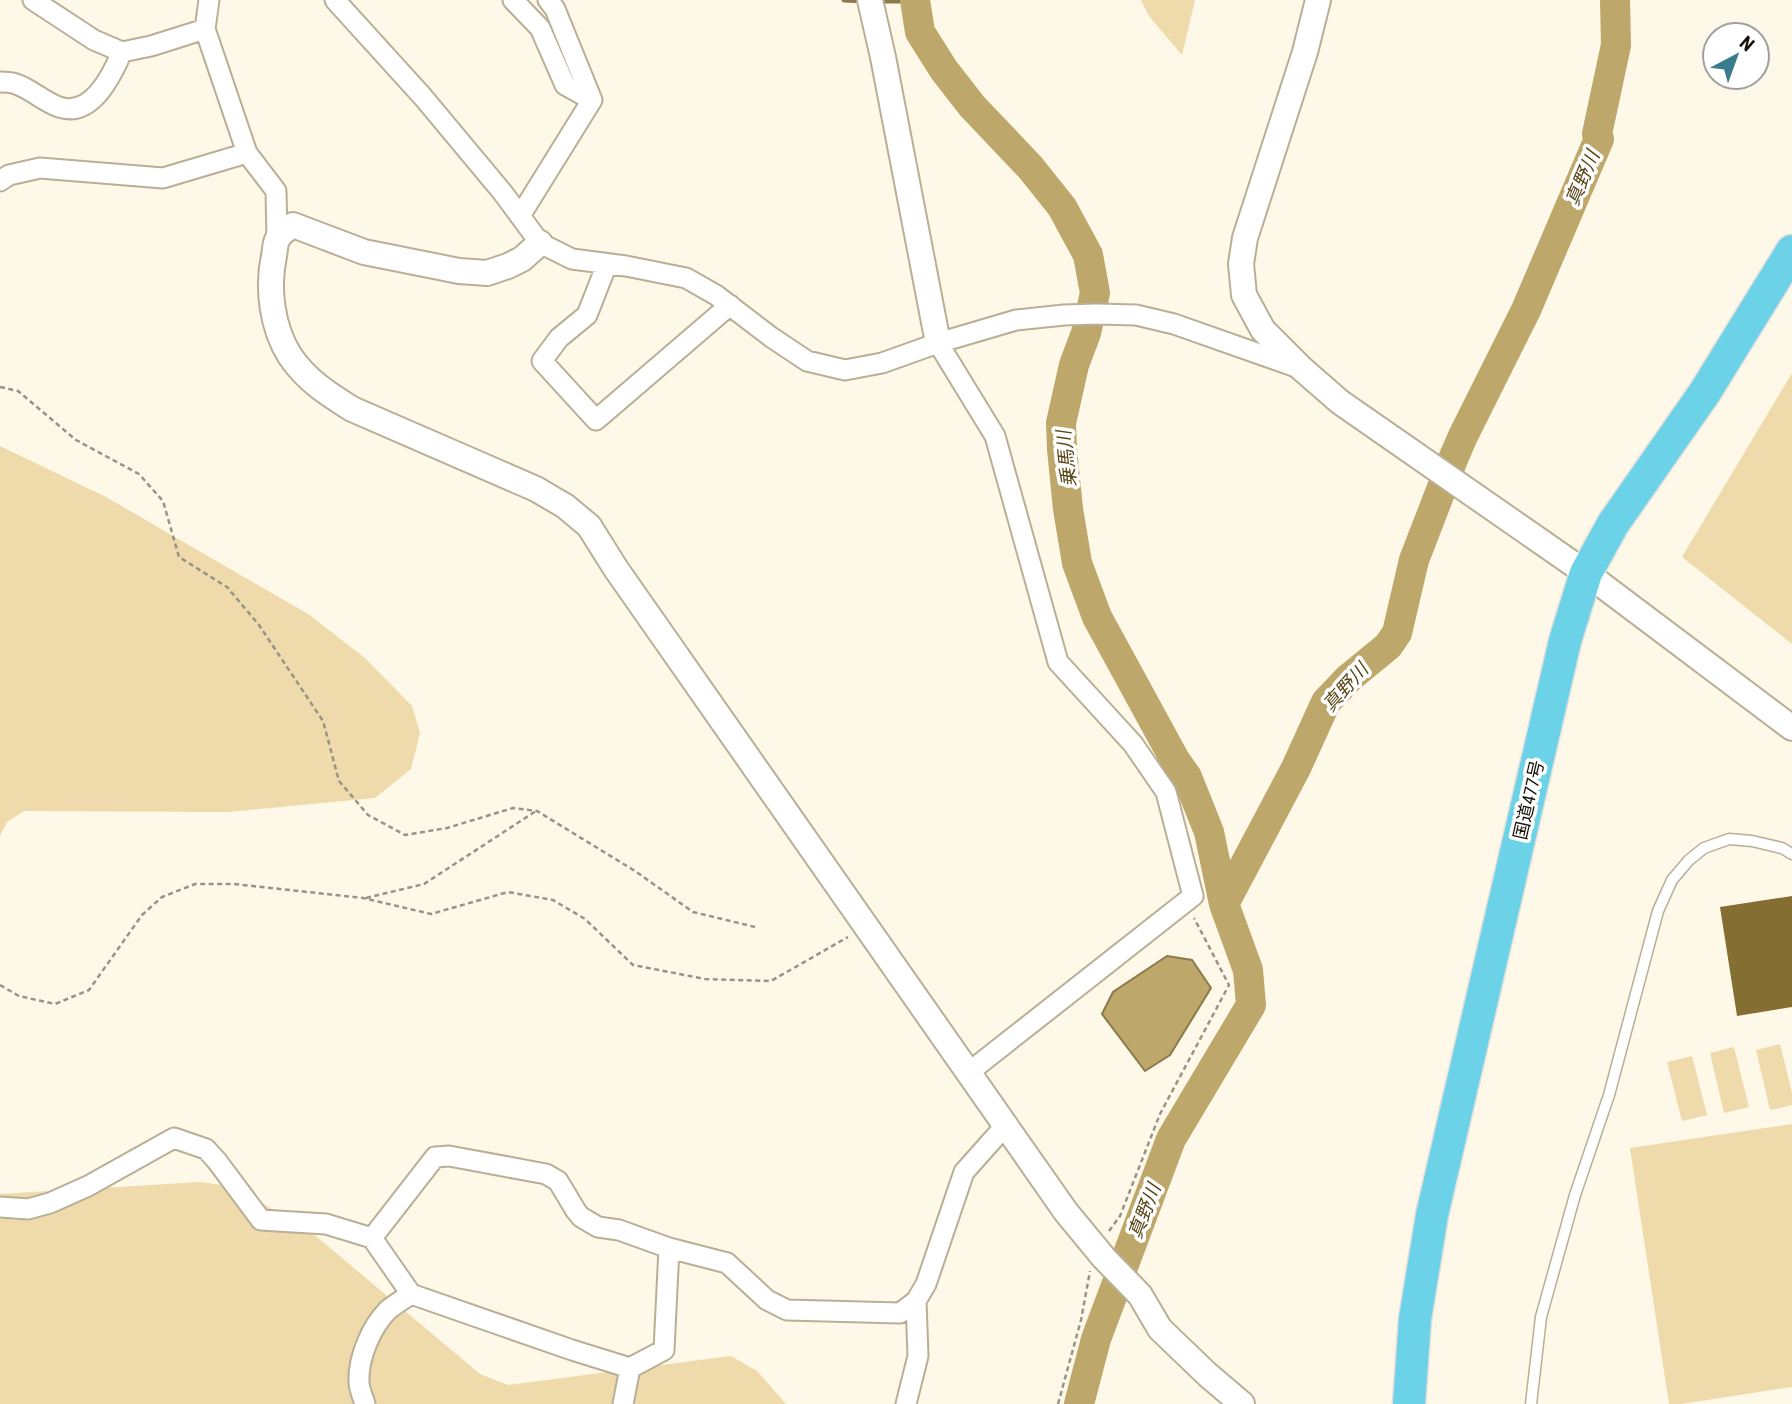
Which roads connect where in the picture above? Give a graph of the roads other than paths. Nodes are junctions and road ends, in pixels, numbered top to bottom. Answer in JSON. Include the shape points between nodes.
{"nodes":[{"id":1,"x":33,"y":0,"type":"edge"},
{"id":2,"x":209,"y":0,"type":"edge"},
{"id":3,"x":335,"y":0,"type":"edge"},
{"id":4,"x":513,"y":0,"type":"edge"},
{"id":5,"x":548,"y":0,"type":"edge"},
{"id":6,"x":870,"y":0,"type":"edge"},
{"id":7,"x":1318,"y":0,"type":"edge"},
{"id":8,"x":205,"y":29,"type":"junction"},
{"id":9,"x":122,"y":52,"type":"junction"},
{"id":10,"x":0,"y":82,"type":"edge"},
{"id":11,"x":592,"y":100,"type":"junction"},
{"id":12,"x":247,"y":153,"type":"junction"},
{"id":13,"x":0,"y":181,"type":"edge"},
{"id":14,"x":520,"y":216,"type":"junction"},
{"id":15,"x":277,"y":239,"type":"junction"},
{"id":16,"x":540,"y":243,"type":"junction"},
{"id":17,"x":1792,"y":251,"type":"edge"},
{"id":18,"x":607,"y":264,"type":"junction"},
{"id":19,"x":730,"y":305,"type":"junction"},
{"id":20,"x":938,"y":343,"type":"junction"},
{"id":21,"x":1301,"y":369,"type":"junction"},
{"id":22,"x":1586,"y":573,"type":"junction"},
{"id":23,"x":1792,"y":728,"type":"edge"},
{"id":24,"x":1792,"y":854,"type":"edge"},
{"id":25,"x":968,"y":1073,"type":"junction"},
{"id":26,"x":1005,"y":1126,"type":"junction"},
{"id":27,"x":0,"y":1207,"type":"edge"},
{"id":28,"x":372,"y":1238,"type":"junction"},
{"id":29,"x":669,"y":1248,"type":"junction"},
{"id":30,"x":411,"y":1294,"type":"junction"},
{"id":31,"x":916,"y":1301,"type":"junction"},
{"id":32,"x":629,"y":1368,"type":"junction"},
{"id":33,"x":365,"y":1404,"type":"edge"},
{"id":34,"x":623,"y":1404,"type":"edge"},
{"id":35,"x":906,"y":1404,"type":"edge"},
{"id":36,"x":1242,"y":1404,"type":"edge"},
{"id":37,"x":1409,"y":1404,"type":"edge"},
{"id":38,"x":1531,"y":1404,"type":"edge"}],
"edges":[{"from":1,"to":9,"type":"street","via":[[94,40]]},
{"from":2,"to":8,"type":"street"},
{"from":3,"to":14,"type":"street","via":[[423,97]]},
{"from":4,"to":11,"type":"street","via":[[540,28],[565,85]]},
{"from":5,"to":11,"type":"street"},
{"from":6,"to":20,"type":"street"},
{"from":7,"to":21,"type":"street","via":[[1241,264],[1244,295],[1264,330]]},
{"from":8,"to":9,"type":"street"},
{"from":8,"to":12,"type":"street"},
{"from":9,"to":10,"type":"street","via":[[100,91],[73,110],[58,107],[15,83]]},
{"from":11,"to":14,"type":"street"},
{"from":12,"to":13,"type":"street","via":[[163,178],[40,168],[9,174]]},
{"from":12,"to":15,"type":"street","via":[[276,191]]},
{"from":14,"to":16,"type":"street"},
{"from":15,"to":16,"type":"street","via":[[293,225],[364,252],[487,273],[522,259]]},
{"from":15,"to":25,"type":"street","via":[[271,299],[289,355],[307,378],[352,409],[536,489],[589,526]]},
{"from":16,"to":18,"type":"street","via":[[572,259]]},
{"from":17,"to":22,"type":"highway","name":"国道477号","via":[[1705,392],[1613,524]]},
{"from":18,"to":19,"type":"street","via":[[686,278]]},
{"from":18,"to":19,"type":"street","via":[[587,315],[559,338],[542,361],[596,420]]},
{"from":19,"to":20,"type":"street","via":[[807,361],[845,370],[882,363]]},
{"from":20,"to":21,"type":"street","via":[[1016,320],[1136,315]]},
{"from":20,"to":25,"type":"street","via":[[995,436],[1058,663],[1133,744],[1166,792],[1193,895]]},
{"from":21,"to":22,"type":"street","via":[[1340,402]]},
{"from":22,"to":23,"type":"street"},
{"from":22,"to":37,"type":"highway","name":"国道477号","via":[[1565,641],[1432,1215],[1415,1318]]},
{"from":24,"to":38,"type":"lane","via":[[1782,848],[1729,839],[1704,848],[1672,880],[1658,911],[1541,1317]]},
{"from":25,"to":26,"type":"street"},
{"from":26,"to":31,"type":"street","via":[[964,1172]]},
{"from":26,"to":36,"type":"street","via":[[1066,1212],[1140,1295],[1160,1329]]},
{"from":27,"to":28,"type":"street","via":[[28,1209],[50,1203],[174,1138],[206,1149],[261,1220],[326,1224]]},
{"from":28,"to":29,"type":"street","via":[[435,1157],[449,1156],[546,1174],[558,1181],[581,1217],[598,1227]]},
{"from":28,"to":30,"type":"street"},
{"from":29,"to":31,"type":"street","via":[[727,1263],[767,1300],[787,1310],[900,1313]]},
{"from":29,"to":32,"type":"street","via":[[664,1350]]},
{"from":30,"to":32,"type":"street"},
{"from":30,"to":33,"type":"street","via":[[389,1309],[365,1348],[359,1385]]},
{"from":31,"to":35,"type":"street","via":[[918,1356]]},
{"from":32,"to":34,"type":"street"}]}
